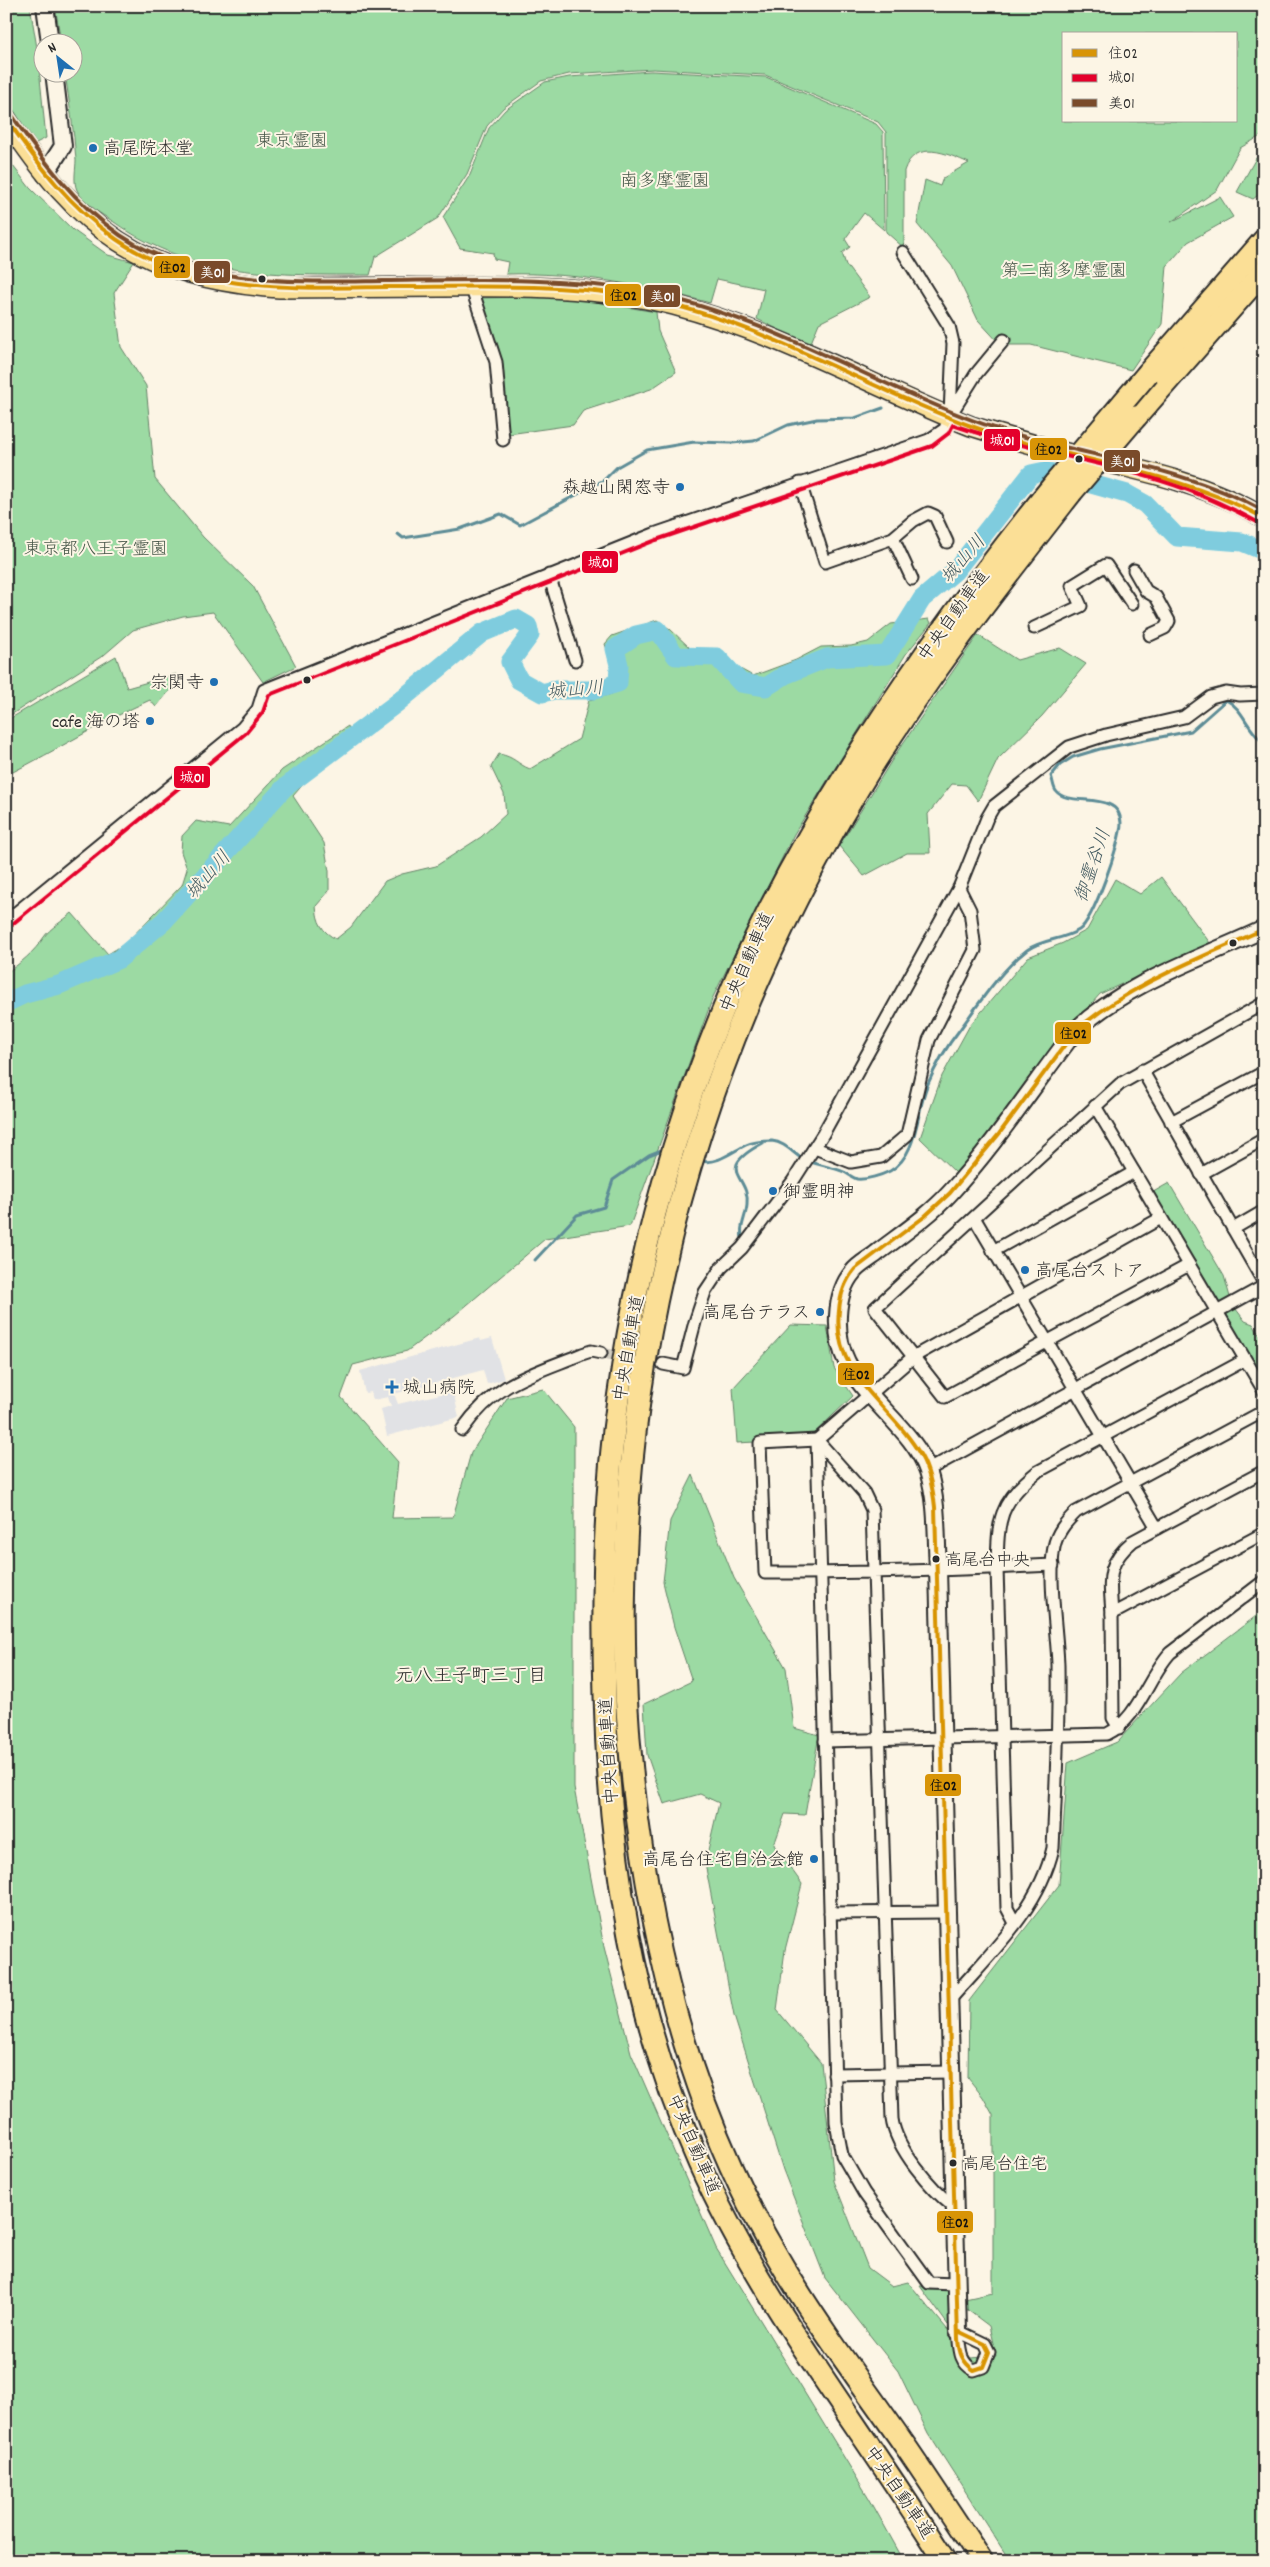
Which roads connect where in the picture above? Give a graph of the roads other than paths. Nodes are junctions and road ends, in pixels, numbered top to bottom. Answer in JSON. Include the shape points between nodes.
{"nodes":[{"id":1,"x":45,"y":6,"type":"edge"},
{"id":2,"x":49,"y":32,"type":"edge"},
{"id":3,"x":55,"y":82,"type":"edge"},
{"id":4,"x":6,"y":118,"type":"edge"},
{"id":5,"x":45,"y":174,"type":"junction"},
{"id":6,"x":1264,"y":240,"type":"edge"},
{"id":7,"x":903,"y":252,"type":"dead end"},
{"id":8,"x":1264,"y":271,"type":"edge"},
{"id":9,"x":471,"y":286,"type":"junction"},
{"id":10,"x":1004,"y":340,"type":"dead end"},
{"id":11,"x":949,"y":417,"type":"junction"},
{"id":12,"x":503,"y":440,"type":"dead end"},
{"id":13,"x":800,"y":483,"type":"junction"},
{"id":14,"x":1063,"y":488,"type":"junction"},
{"id":15,"x":1264,"y":518,"type":"edge"},
{"id":16,"x":893,"y":538,"type":"junction"},
{"id":17,"x":947,"y":542,"type":"dead end"},
{"id":18,"x":1134,"y":570,"type":"dead end"},
{"id":19,"x":549,"y":575,"type":"junction"},
{"id":20,"x":912,"y":579,"type":"dead end"},
{"id":21,"x":1132,"y":604,"type":"dead end"},
{"id":22,"x":1034,"y":628,"type":"dead end"},
{"id":23,"x":1150,"y":635,"type":"dead end"},
{"id":24,"x":575,"y":660,"type":"dead end"},
{"id":25,"x":1264,"y":694,"type":"edge"},
{"id":26,"x":960,"y":888,"type":"junction"},
{"id":27,"x":6,"y":921,"type":"edge"},
{"id":28,"x":1264,"y":929,"type":"edge"},
{"id":29,"x":1264,"y":1003,"type":"edge"},
{"id":30,"x":1142,"y":1070,"type":"junction"},
{"id":31,"x":1264,"y":1072,"type":"edge"},
{"id":32,"x":1095,"y":1106,"type":"junction"},
{"id":33,"x":1171,"y":1122,"type":"junction"},
{"id":34,"x":1264,"y":1139,"type":"edge"},
{"id":35,"x":810,"y":1156,"type":"junction"},
{"id":36,"x":678,"y":1168,"type":"junction"},
{"id":37,"x":1134,"y":1172,"type":"junction"},
{"id":38,"x":1201,"y":1174,"type":"junction"},
{"id":39,"x":1264,"y":1211,"type":"edge"},
{"id":40,"x":1161,"y":1218,"type":"junction"},
{"id":41,"x":974,"y":1219,"type":"junction"},
{"id":42,"x":1233,"y":1228,"type":"junction"},
{"id":43,"x":993,"y":1251,"type":"junction"},
{"id":44,"x":1189,"y":1265,"type":"junction"},
{"id":45,"x":1264,"y":1284,"type":"edge"},
{"id":46,"x":1020,"y":1295,"type":"junction"},
{"id":47,"x":1217,"y":1312,"type":"junction"},
{"id":48,"x":1048,"y":1343,"type":"junction"},
{"id":49,"x":602,"y":1353,"type":"tunnel mouth"},
{"id":50,"x":913,"y":1357,"type":"junction"},
{"id":51,"x":1245,"y":1360,"type":"junction"},
{"id":52,"x":663,"y":1364,"type":"dead end"},
{"id":53,"x":1076,"y":1389,"type":"junction"},
{"id":54,"x":1264,"y":1391,"type":"edge"},
{"id":55,"x":869,"y":1393,"type":"junction"},
{"id":56,"x":1264,"y":1411,"type":"edge"},
{"id":57,"x":462,"y":1430,"type":"dead end"},
{"id":58,"x":1104,"y":1436,"type":"junction"},
{"id":59,"x":817,"y":1440,"type":"junction"},
{"id":60,"x":928,"y":1470,"type":"junction"},
{"id":61,"x":1264,"y":1471,"type":"edge"},
{"id":62,"x":1131,"y":1483,"type":"junction"},
{"id":63,"x":1157,"y":1528,"type":"junction"},
{"id":64,"x":1264,"y":1533,"type":"edge"},
{"id":65,"x":1053,"y":1565,"type":"junction"},
{"id":66,"x":997,"y":1568,"type":"junction"},
{"id":67,"x":938,"y":1569,"type":"junction"},
{"id":68,"x":874,"y":1570,"type":"junction"},
{"id":69,"x":820,"y":1573,"type":"junction"},
{"id":70,"x":1264,"y":1581,"type":"edge"},
{"id":71,"x":1112,"y":1614,"type":"junction"},
{"id":72,"x":1119,"y":1728,"type":"junction"},
{"id":73,"x":1058,"y":1734,"type":"junction"},
{"id":74,"x":1003,"y":1735,"type":"junction"},
{"id":75,"x":941,"y":1737,"type":"junction"},
{"id":76,"x":880,"y":1739,"type":"junction"},
{"id":77,"x":825,"y":1741,"type":"junction"},
{"id":78,"x":946,"y":1912,"type":"junction"},
{"id":79,"x":830,"y":1913,"type":"junction"},
{"id":80,"x":885,"y":1913,"type":"junction"},
{"id":81,"x":1015,"y":1923,"type":"junction"},
{"id":82,"x":948,"y":2002,"type":"junction"},
{"id":83,"x":950,"y":2072,"type":"junction"},
{"id":84,"x":890,"y":2073,"type":"junction"},
{"id":85,"x":834,"y":2074,"type":"junction"},
{"id":86,"x":955,"y":2208,"type":"junction"},
{"id":87,"x":955,"y":2284,"type":"junction"},
{"id":88,"x":958,"y":2331,"type":"dead end"},
{"id":89,"x":946,"y":2561,"type":"edge"},
{"id":90,"x":982,"y":2561,"type":"edge"}],
"edges":[{"from":1,"to":2,"type":"street"},
{"from":3,"to":5,"type":"street","via":[[63,146]]},
{"from":4,"to":5,"type":"main road"},
{"from":5,"to":9,"type":"main road","via":[[86,217],[124,244],[162,264],[210,279],[236,285],[279,288]]},
{"from":6,"to":14,"type":"highway","name":"中央自動車道","bridge":true,"via":[[1148,373]]},
{"from":7,"to":11,"type":"street","via":[[949,326],[953,344]]},
{"from":8,"to":14,"type":"highway","name":"中央自動車道","bridge":true,"via":[[1136,417]]},
{"from":9,"to":11,"type":"main road","via":[[578,290],[673,305],[752,331]]},
{"from":9,"to":12,"type":"street","via":[[496,362]]},
{"from":10,"to":11,"type":"street","via":[[988,358]]},
{"from":11,"to":13,"type":"street","via":[[945,429],[929,440]]},
{"from":11,"to":15,"type":"main road","via":[[1008,438],[1198,486]]},
{"from":13,"to":16,"type":"street","via":[[825,562]]},
{"from":13,"to":19,"type":"street","via":[[684,522]]},
{"from":14,"to":36,"type":"highway","name":"中央自動車道","via":[[1003,548],[918,664],[854,758],[806,840],[767,914],[732,992]]},
{"from":16,"to":17,"type":"street","via":[[913,521],[928,514],[935,516]]},
{"from":16,"to":20,"type":"street"},
{"from":18,"to":23,"type":"street","via":[[1146,591],[1156,597],[1169,622]]},
{"from":19,"to":24,"type":"street"},
{"from":19,"to":27,"type":"street","via":[[264,690],[258,709],[242,728]]},
{"from":21,"to":22,"type":"street","via":[[1106,565],[1072,586],[1081,606]]},
{"from":25,"to":26,"type":"street","via":[[1226,693],[1211,697],[1184,717],[1069,747],[994,806],[986,818]]},
{"from":26,"to":35,"type":"street"},
{"from":26,"to":35,"type":"street","via":[[970,910],[975,950],[929,1040],[907,1135],[881,1157],[851,1162]]},
{"from":28,"to":55,"type":"street","via":[[1121,995],[1087,1020],[1075,1031],[950,1193],[853,1272],[838,1309],[839,1329],[846,1362]]},
{"from":29,"to":30,"type":"street"},
{"from":30,"to":32,"type":"street"},
{"from":30,"to":33,"type":"street"},
{"from":31,"to":33,"type":"street"},
{"from":32,"to":37,"type":"street"},
{"from":32,"to":41,"type":"street"},
{"from":33,"to":38,"type":"street"},
{"from":34,"to":38,"type":"street"},
{"from":35,"to":52,"type":"street","via":[[744,1245],[721,1268],[706,1292],[683,1368]]},
{"from":36,"to":89,"type":"highway","name":"中央自動車道","via":[[633,1314],[618,1398],[605,1554],[606,1754],[612,1828],[634,1967],[651,2034],[673,2100],[728,2223],[788,2325]]},
{"from":36,"to":90,"type":"highway","name":"中央自動車道","via":[[667,1249],[647,1342],[634,1436],[625,1545],[628,1738],[645,1870],[662,1955],[705,2103],[750,2205],[783,2268]]},
{"from":37,"to":40,"type":"street"},
{"from":37,"to":43,"type":"street"},
{"from":38,"to":42,"type":"street"},
{"from":39,"to":42,"type":"street"},
{"from":40,"to":44,"type":"street"},
{"from":40,"to":46,"type":"street"},
{"from":41,"to":43,"type":"street"},
{"from":41,"to":50,"type":"street","via":[[876,1308]]},
{"from":42,"to":45,"type":"street"},
{"from":43,"to":46,"type":"street"},
{"from":44,"to":47,"type":"street"},
{"from":44,"to":48,"type":"street"},
{"from":45,"to":47,"type":"street"},
{"from":46,"to":48,"type":"street"},
{"from":46,"to":50,"type":"street"},
{"from":47,"to":51,"type":"street"},
{"from":47,"to":53,"type":"street"},
{"from":48,"to":50,"type":"street","via":[[945,1397]]},
{"from":48,"to":53,"type":"street"},
{"from":49,"to":57,"type":"street","via":[[590,1351],[504,1386],[475,1412]]},
{"from":50,"to":55,"type":"street"},
{"from":51,"to":54,"type":"street"},
{"from":51,"to":58,"type":"street"},
{"from":53,"to":58,"type":"street"},
{"from":53,"to":60,"type":"street"},
{"from":55,"to":59,"type":"street"},
{"from":55,"to":60,"type":"street","via":[[909,1439]]},
{"from":56,"to":62,"type":"street"},
{"from":58,"to":62,"type":"street"},
{"from":58,"to":66,"type":"street","via":[[1037,1472],[1012,1494],[998,1532]]},
{"from":59,"to":68,"type":"street","via":[[864,1493],[872,1510]]},
{"from":59,"to":69,"type":"street"},
{"from":59,"to":69,"type":"street","via":[[760,1443],[765,1573]]},
{"from":60,"to":67,"type":"street","via":[[934,1498]]},
{"from":61,"to":63,"type":"street"},
{"from":62,"to":63,"type":"street"},
{"from":62,"to":65,"type":"street","via":[[1076,1512],[1065,1523],[1054,1547]]},
{"from":63,"to":71,"type":"street","via":[[1133,1541],[1114,1561],[1110,1580]]},
{"from":64,"to":71,"type":"street"},
{"from":65,"to":66,"type":"street"},
{"from":65,"to":73,"type":"street"},
{"from":66,"to":67,"type":"street"},
{"from":66,"to":74,"type":"street"},
{"from":67,"to":68,"type":"street"},
{"from":67,"to":75,"type":"street"},
{"from":68,"to":69,"type":"street"},
{"from":68,"to":76,"type":"street"},
{"from":69,"to":77,"type":"street"},
{"from":70,"to":72,"type":"street","via":[[1170,1652]]},
{"from":71,"to":72,"type":"street","via":[[1113,1718]]},
{"from":72,"to":73,"type":"street","via":[[1107,1734]]},
{"from":73,"to":74,"type":"street"},
{"from":73,"to":81,"type":"street","via":[[1053,1848],[1033,1900]]},
{"from":74,"to":75,"type":"street"},
{"from":74,"to":81,"type":"street","via":[[1008,1908]]},
{"from":75,"to":76,"type":"street"},
{"from":75,"to":78,"type":"street"},
{"from":76,"to":77,"type":"street"},
{"from":76,"to":80,"type":"street"},
{"from":77,"to":79,"type":"street"},
{"from":78,"to":80,"type":"street"},
{"from":78,"to":82,"type":"street"},
{"from":79,"to":80,"type":"street"},
{"from":79,"to":85,"type":"street"},
{"from":80,"to":84,"type":"street"},
{"from":81,"to":82,"type":"street"},
{"from":82,"to":83,"type":"street"},
{"from":83,"to":84,"type":"street"},
{"from":83,"to":86,"type":"street"},
{"from":84,"to":85,"type":"street"},
{"from":84,"to":86,"type":"street","via":[[890,2109],[896,2136],[931,2186]]},
{"from":85,"to":87,"type":"street","via":[[836,2123],[842,2155],[929,2283]]},
{"from":86,"to":87,"type":"street"},
{"from":87,"to":88,"type":"street"}]}
